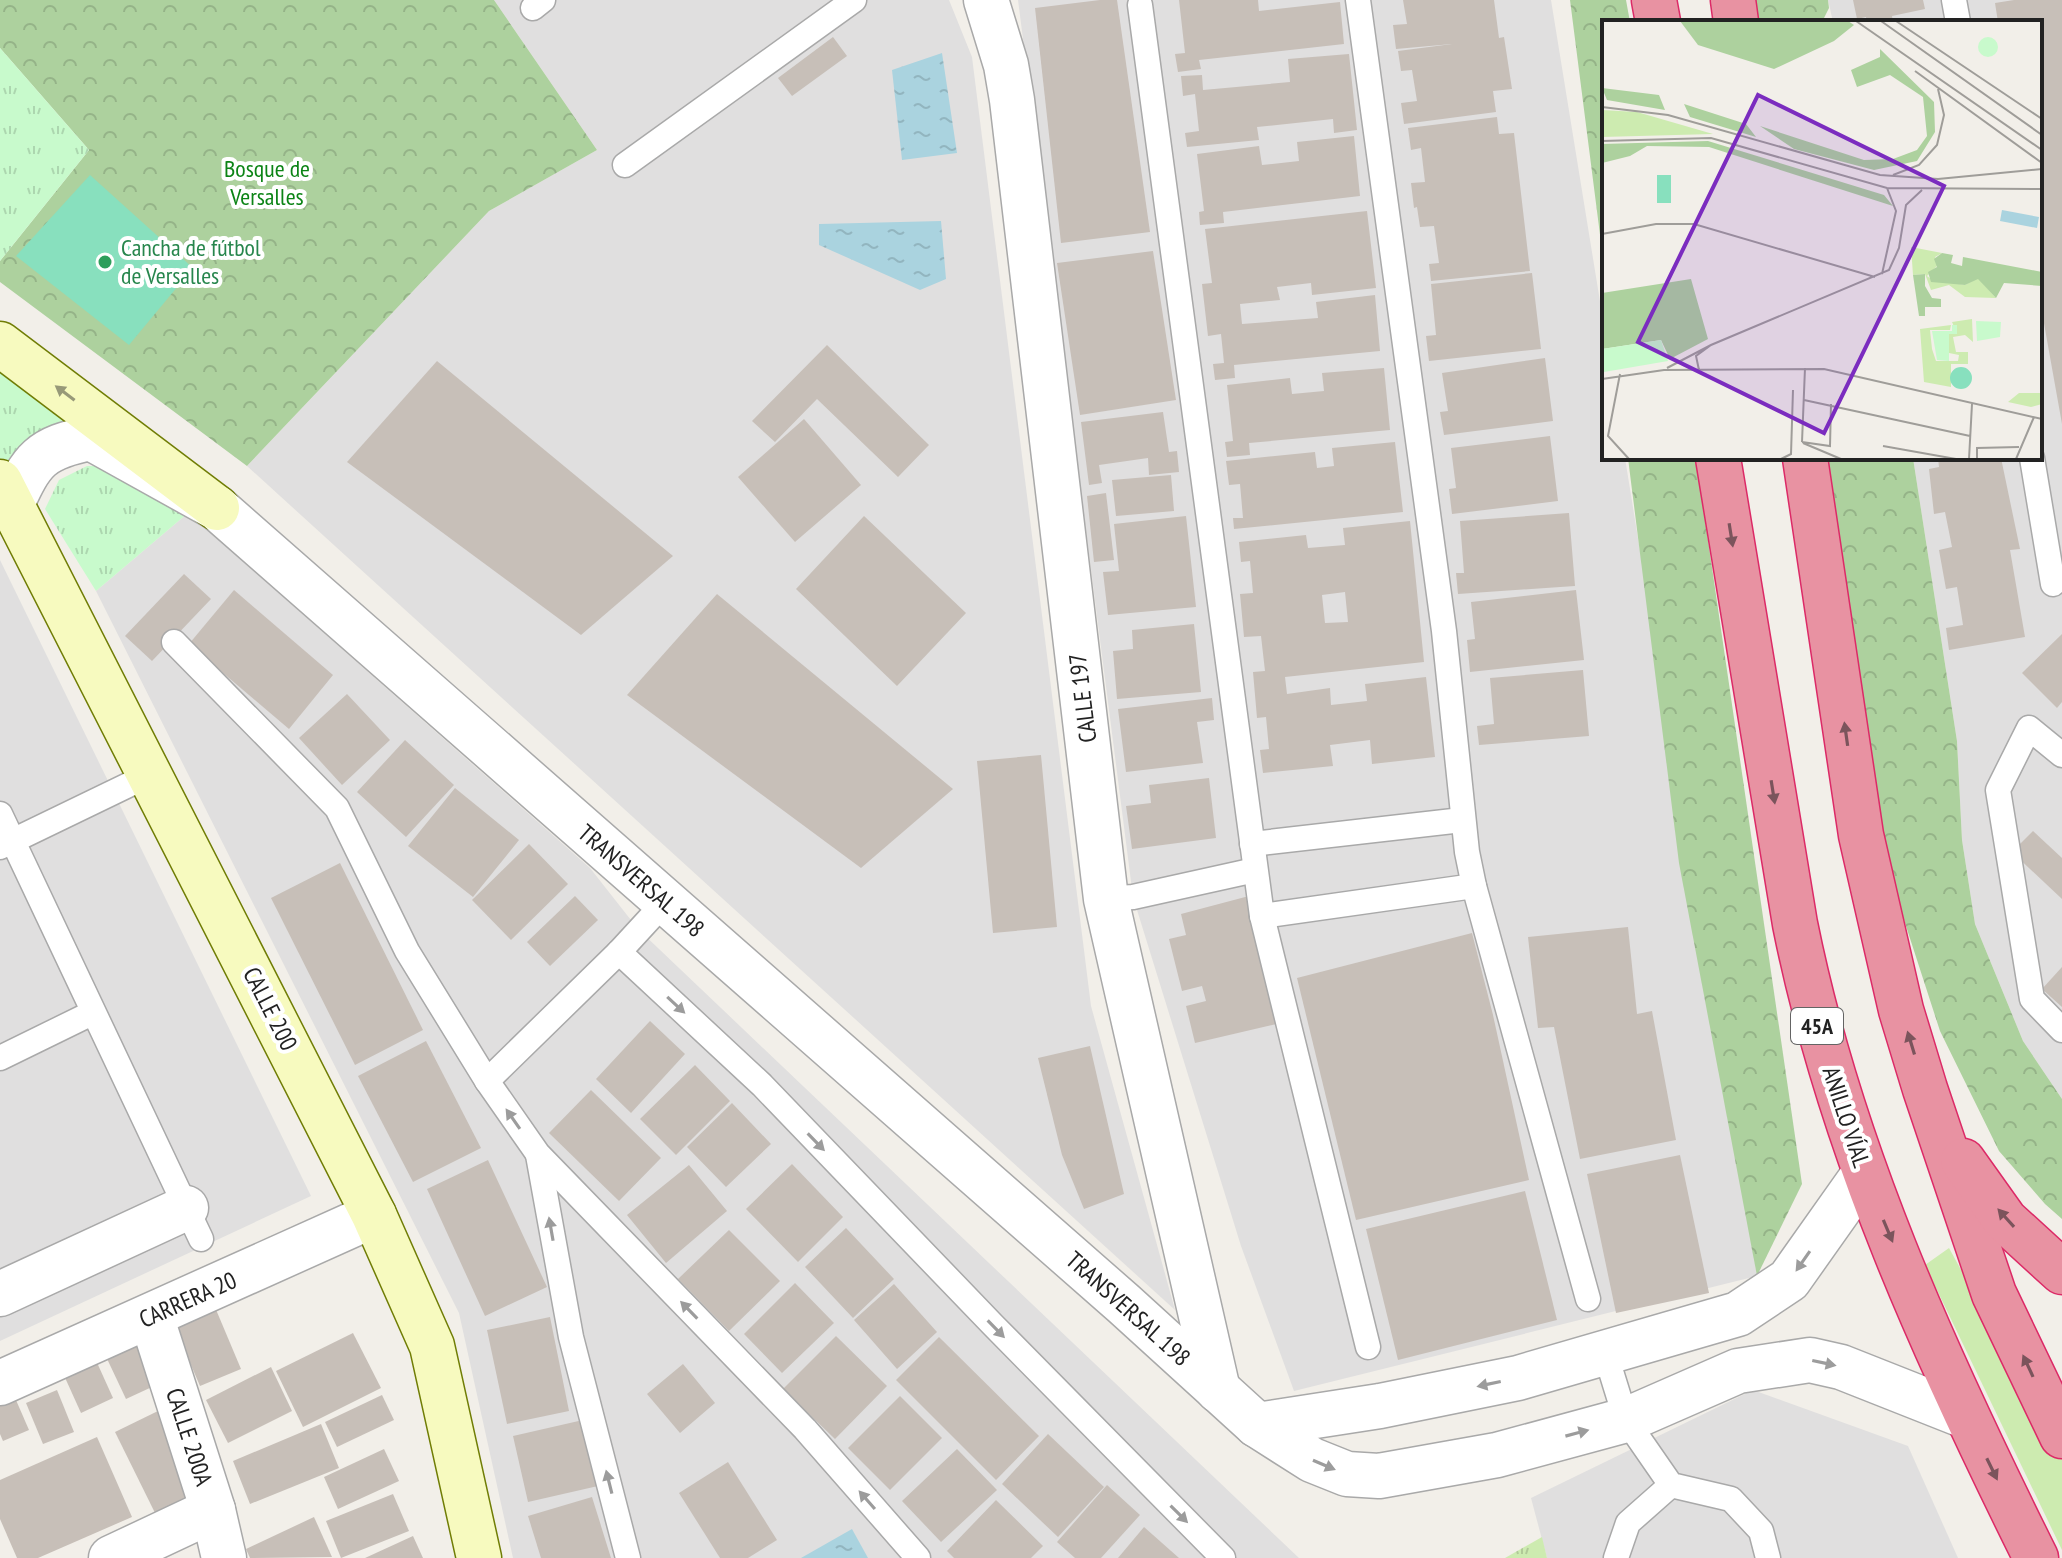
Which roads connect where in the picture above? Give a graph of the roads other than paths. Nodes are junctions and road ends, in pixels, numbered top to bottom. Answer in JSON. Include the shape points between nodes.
{"nodes":[{"id":1,"x":854,"y":0,"type":"edge"},
{"id":2,"x":986,"y":0,"type":"edge"},
{"id":3,"x":1358,"y":0,"type":"edge"},
{"id":4,"x":1654,"y":0,"type":"edge"},
{"id":5,"x":1733,"y":0,"type":"edge"},
{"id":6,"x":1954,"y":0,"type":"edge"},
{"id":7,"x":1140,"y":5,"type":"dead end"},
{"id":8,"x":1658,"y":20,"type":"edge"},
{"id":9,"x":1736,"y":20,"type":"edge"},
{"id":10,"x":1958,"y":20,"type":"edge"},
{"id":11,"x":625,"y":165,"type":"dead end"},
{"id":12,"x":0,"y":344,"type":"edge"},
{"id":13,"x":1718,"y":460,"type":"edge"},
{"id":14,"x":1805,"y":460,"type":"edge"},
{"id":15,"x":2032,"y":460,"type":"edge"},
{"id":16,"x":6,"y":494,"type":"edge"},
{"id":17,"x":217,"y":508,"type":"junction"},
{"id":18,"x":2053,"y":584,"type":"dead end"},
{"id":19,"x":174,"y":642,"type":"dead end"},
{"id":20,"x":2062,"y":755,"type":"edge"},
{"id":21,"x":151,"y":774,"type":"junction"},
{"id":22,"x":0,"y":814,"type":"edge"},
{"id":23,"x":1462,"y":820,"type":"junction"},
{"id":24,"x":6,"y":843,"type":"edge"},
{"id":25,"x":1252,"y":844,"type":"junction"},
{"id":26,"x":1255,"y":870,"type":"junction"},
{"id":27,"x":1474,"y":886,"type":"junction"},
{"id":28,"x":1106,"y":899,"type":"junction"},
{"id":29,"x":665,"y":902,"type":"junction"},
{"id":30,"x":1262,"y":916,"type":"junction"},
{"id":31,"x":619,"y":952,"type":"junction"},
{"id":32,"x":92,"y":1013,"type":"junction"},
{"id":33,"x":2062,"y":1030,"type":"edge"},
{"id":34,"x":0,"y":1058,"type":"edge"},
{"id":35,"x":487,"y":1081,"type":"junction"},
{"id":36,"x":1925,"y":1089,"type":"junction"},
{"id":37,"x":538,"y":1154,"type":"junction"},
{"id":38,"x":1864,"y":1174,"type":"junction"},
{"id":39,"x":374,"y":1215,"type":"junction"},
{"id":40,"x":193,"y":1223,"type":"joint"},
{"id":41,"x":2062,"y":1272,"type":"edge"},
{"id":42,"x":0,"y":1294,"type":"edge"},
{"id":43,"x":1588,"y":1299,"type":"dead end"},
{"id":44,"x":151,"y":1316,"type":"junction"},
{"id":45,"x":1368,"y":1347,"type":"dead end"},
{"id":46,"x":1605,"y":1352,"type":"junction"},
{"id":47,"x":0,"y":1383,"type":"edge"},
{"id":48,"x":1218,"y":1390,"type":"junction"},
{"id":49,"x":1965,"y":1416,"type":"junction"},
{"id":50,"x":1626,"y":1420,"type":"junction"},
{"id":51,"x":1257,"y":1425,"type":"junction"},
{"id":52,"x":2062,"y":1436,"type":"edge"},
{"id":53,"x":1671,"y":1485,"type":"junction"},
{"id":54,"x":213,"y":1510,"type":"junction"},
{"id":55,"x":111,"y":1558,"type":"edge"},
{"id":56,"x":224,"y":1558,"type":"edge"},
{"id":57,"x":479,"y":1558,"type":"edge"},
{"id":58,"x":628,"y":1558,"type":"edge"},
{"id":59,"x":918,"y":1558,"type":"edge"},
{"id":60,"x":1223,"y":1558,"type":"edge"},
{"id":61,"x":1616,"y":1558,"type":"edge"},
{"id":62,"x":1768,"y":1558,"type":"edge"},
{"id":63,"x":2036,"y":1558,"type":"edge"}],
"edges":[{"from":1,"to":11,"type":"lane"},
{"from":2,"to":28,"type":"street","name":"CALLE 197","via":[[1012,100]]},
{"from":3,"to":23,"type":"lane","via":[[1444,631]]},
{"from":4,"to":8,"type":"highway"},
{"from":5,"to":9,"type":"highway"},
{"from":6,"to":10,"type":"lane"},
{"from":7,"to":25,"type":"lane"},
{"from":17,"to":12,"type":"main road","one_way":true},
{"from":13,"to":38,"type":"highway","name":"ANILLO VÍAL","number":"45A","one_way":true,"via":[[1807,986]]},
{"from":36,"to":14,"type":"highway","one_way":true,"via":[[1861,835]]},
{"from":15,"to":18,"type":"lane"},
{"from":16,"to":17,"type":"street","name":"TRANSVERSAL 198","via":[[46,452],[91,438]]},
{"from":16,"to":21,"type":"main road","name":"CALLE 200"},
{"from":17,"to":29,"type":"street","name":"TRANSVERSAL 198"},
{"from":19,"to":35,"type":"lane","via":[[337,808],[407,951]]},
{"from":20,"to":33,"type":"lane","via":[[2029,728],[1998,790],[2032,999]]},
{"from":21,"to":24,"type":"lane"},
{"from":21,"to":39,"type":"main road","name":"CALLE 200"},
{"from":22,"to":24,"type":"lane"},
{"from":23,"to":25,"type":"lane"},
{"from":23,"to":27,"type":"lane"},
{"from":24,"to":32,"type":"lane"},
{"from":25,"to":26,"type":"lane"},
{"from":26,"to":28,"type":"lane"},
{"from":26,"to":30,"type":"lane"},
{"from":27,"to":30,"type":"lane"},
{"from":27,"to":43,"type":"lane"},
{"from":28,"to":48,"type":"street","name":"CALLE 197"},
{"from":29,"to":31,"type":"lane"},
{"from":29,"to":48,"type":"street","name":"TRANSVERSAL 198"},
{"from":30,"to":45,"type":"lane"},
{"from":31,"to":35,"type":"lane"},
{"from":31,"to":60,"type":"lane","one_way":true,"via":[[762,1085]]},
{"from":32,"to":34,"type":"lane"},
{"from":32,"to":40,"type":"lane"},
{"from":37,"to":35,"type":"lane","one_way":true},
{"from":41,"to":36,"type":"highway","one_way":true,"via":[[2005,1220],[1973,1179]]},
{"from":52,"to":36,"type":"highway","one_way":true,"via":[[1994,1294]]},
{"from":58,"to":37,"type":"lane","one_way":true,"via":[[571,1337]]},
{"from":59,"to":37,"type":"lane","one_way":true,"via":[[805,1429]]},
{"from":38,"to":46,"type":"street","one_way":true,"via":[[1789,1280],[1738,1314]]},
{"from":38,"to":49,"type":"highway","name":"ANILLO VÍAL","number":"45A","one_way":true},
{"from":39,"to":44,"type":"street","name":"CARRERA 20"},
{"from":39,"to":57,"type":"main road","name":"CALLE 200","via":[[432,1346]]},
{"from":40,"to":42,"type":"street"},
{"from":44,"to":47,"type":"street","name":"CARRERA 20"},
{"from":44,"to":54,"type":"street","name":"CALLE 200A"},
{"from":46,"to":50,"type":"lane"},
{"from":46,"to":51,"type":"street","one_way":true,"via":[[1518,1378]]},
{"from":48,"to":51,"type":"street","name":"TRANSVERSAL 198"},
{"from":50,"to":49,"type":"street","name":"TRANSVERSAL 198","one_way":true,"via":[[1738,1371],[1810,1360]]},
{"from":49,"to":63,"type":"highway","name":"ANILLO VÍAL","number":"45A","one_way":true},
{"from":51,"to":50,"type":"street","name":"TRANSVERSAL 198","one_way":true,"via":[[1312,1460],[1347,1474],[1379,1476],[1497,1455]]},
{"from":50,"to":53,"type":"lane"},
{"from":53,"to":61,"type":"lane","via":[[1628,1523]]},
{"from":53,"to":62,"type":"lane","via":[[1731,1499],[1761,1531]]},
{"from":54,"to":55,"type":"street"},
{"from":54,"to":56,"type":"street","name":"CALLE 200A"}]}
